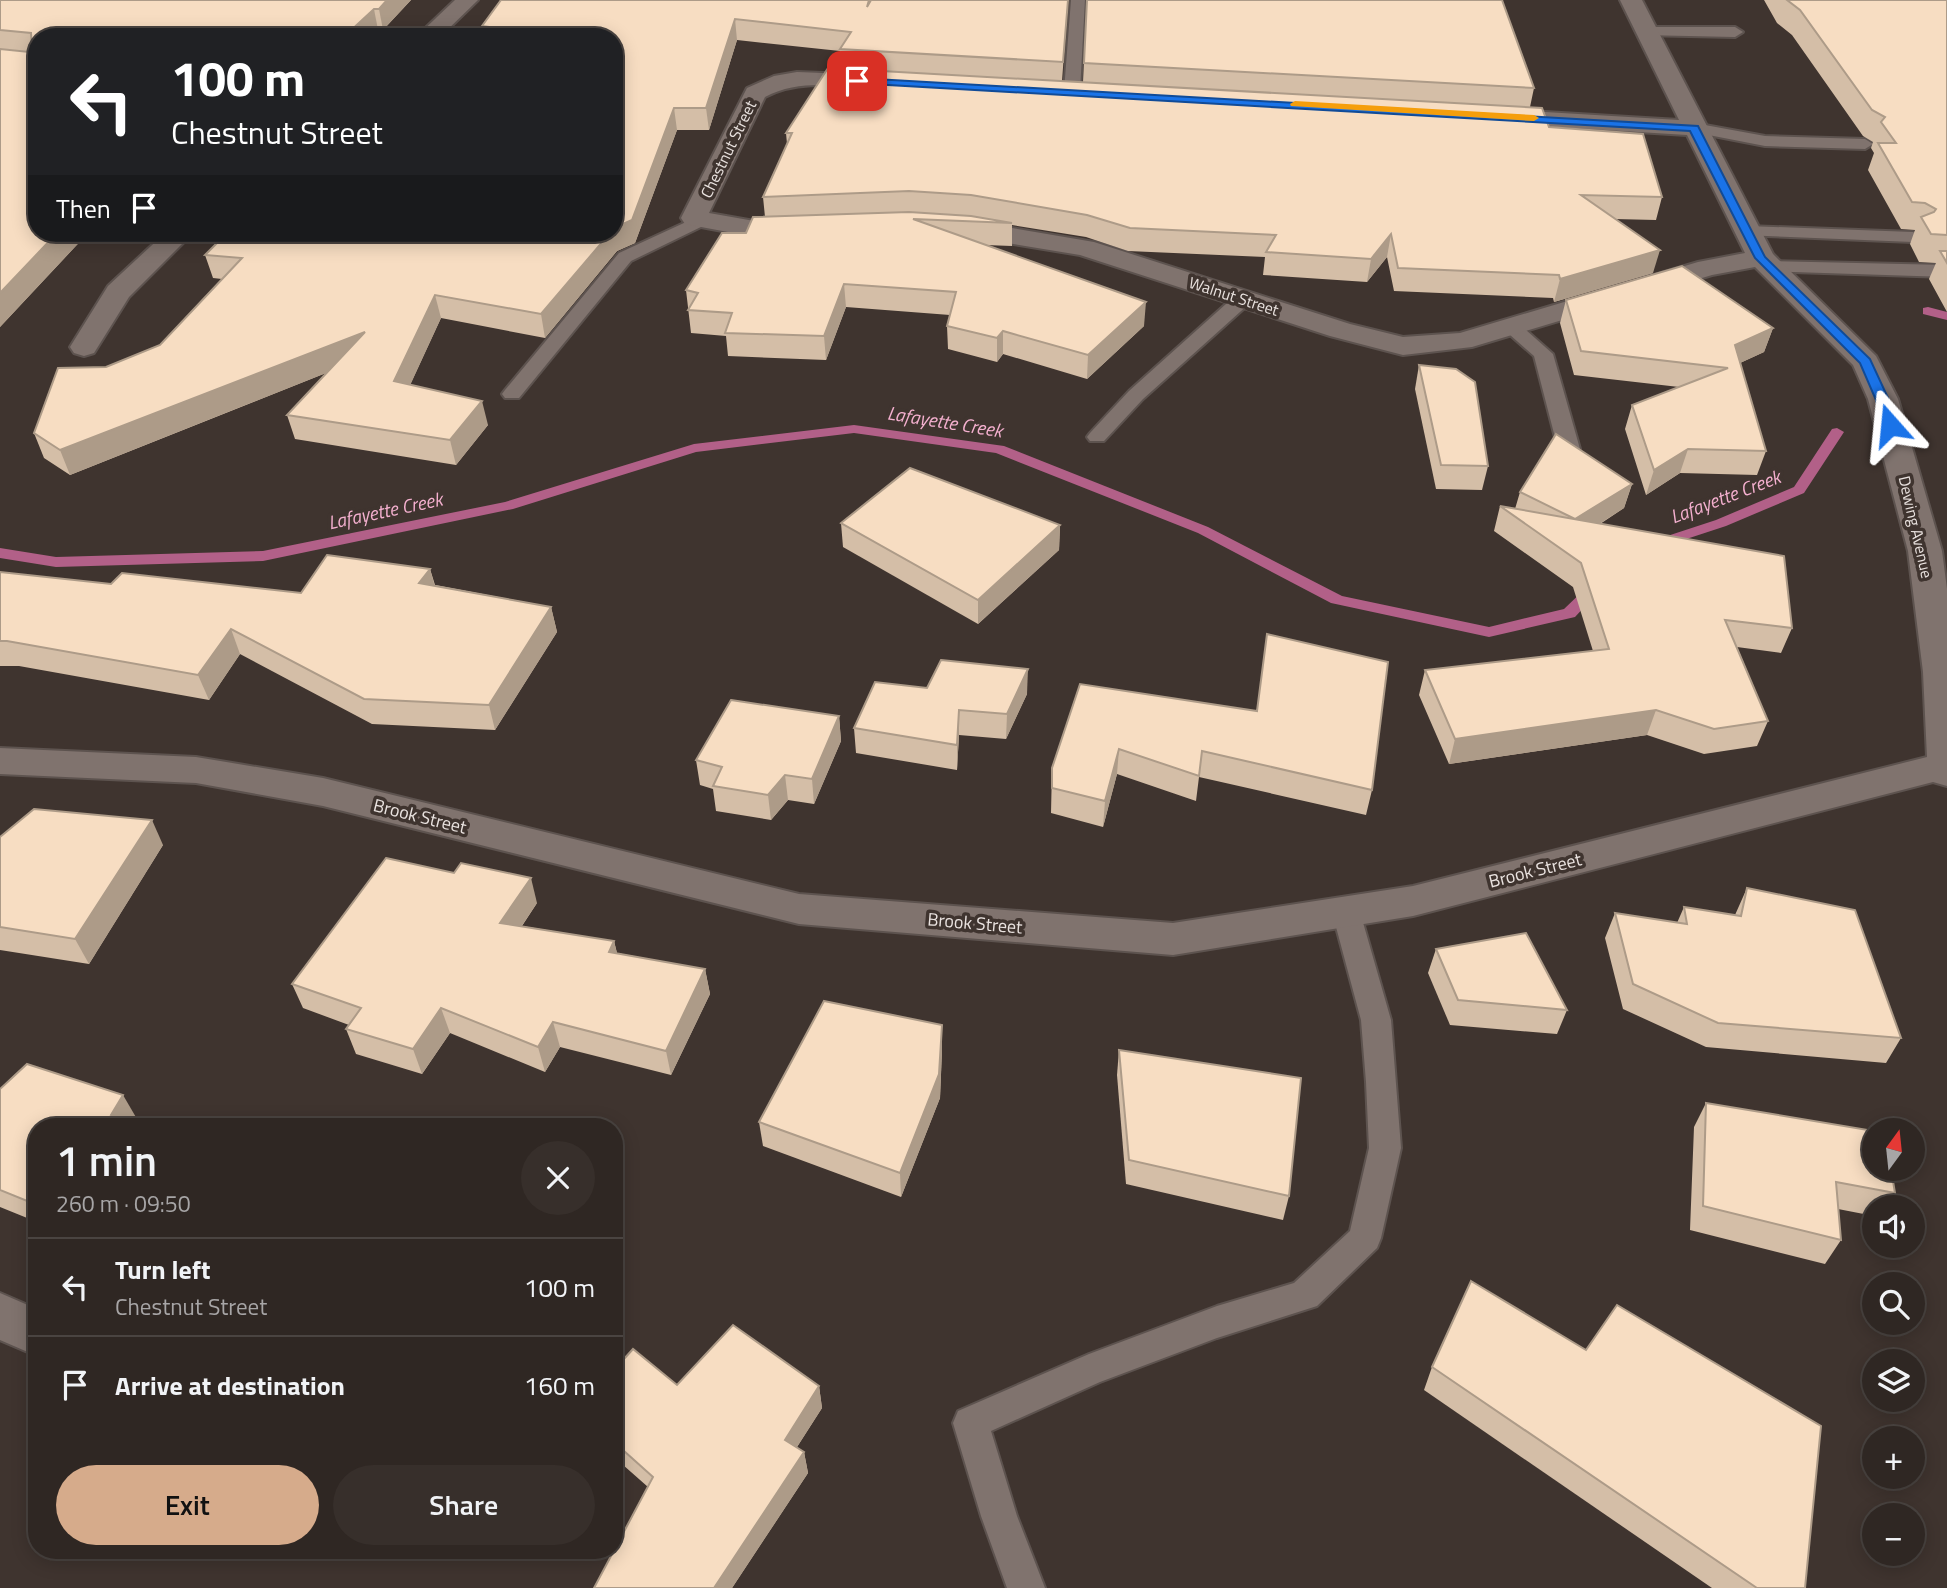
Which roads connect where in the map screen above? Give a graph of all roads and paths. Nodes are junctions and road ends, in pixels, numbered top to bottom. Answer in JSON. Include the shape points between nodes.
{"nodes":[{"id":1,"x":467,"y":0,"type":"edge"},
{"id":2,"x":1078,"y":0,"type":"edge"},
{"id":3,"x":1631,"y":0,"type":"edge"},
{"id":4,"x":437,"y":28,"type":"edge"},
{"id":5,"x":1647,"y":32,"type":"junction"},
{"id":6,"x":1735,"y":33,"type":"dead end"},
{"id":7,"x":898,"y":83,"type":"edge"},
{"id":8,"x":1045,"y":90,"type":"edge"},
{"id":9,"x":1072,"y":91,"type":"junction"},
{"id":10,"x":1100,"y":93,"type":"edge"},
{"id":11,"x":1473,"y":115,"type":"edge"},
{"id":12,"x":1694,"y":128,"type":"junction"},
{"id":13,"x":1866,"y":144,"type":"dead end"},
{"id":14,"x":699,"y":221,"type":"junction"},
{"id":15,"x":934,"y":226,"type":"edge"},
{"id":16,"x":828,"y":228,"type":"edge"},
{"id":17,"x":1747,"y":231,"type":"junction"},
{"id":18,"x":1913,"y":237,"type":"edge"},
{"id":19,"x":171,"y":242,"type":"edge"},
{"id":20,"x":1765,"y":263,"type":"junction"},
{"id":21,"x":1947,"y":271,"type":"edge"},
{"id":22,"x":1243,"y":299,"type":"junction"},
{"id":23,"x":1511,"y":327,"type":"junction"},
{"id":24,"x":84,"y":347,"type":"dead end"},
{"id":25,"x":512,"y":394,"type":"dead end"},
{"id":26,"x":1097,"y":437,"type":"dead end"},
{"id":27,"x":1569,"y":449,"type":"edge"},
{"id":28,"x":1944,"y":674,"type":"edge"},
{"id":29,"x":0,"y":761,"type":"edge"},
{"id":30,"x":1947,"y":765,"type":"edge"},
{"id":31,"x":1947,"y":773,"type":"edge"},
{"id":32,"x":1346,"y":912,"type":"junction"},
{"id":33,"x":0,"y":1316,"type":"edge"},
{"id":34,"x":28,"y":1329,"type":"edge"},
{"id":35,"x":1026,"y":1588,"type":"edge"}],
"edges":[{"from":1,"to":4,"type":"street"},
{"from":2,"to":9,"type":"lane"},
{"from":3,"to":5,"type":"street","name":"Dewing Avenue"},
{"from":5,"to":6,"type":"lane"},
{"from":5,"to":12,"type":"street","name":"Dewing Avenue"},
{"from":7,"to":14,"type":"street","name":"Chestnut Street","via":[[804,78],[771,82],[755,93],[694,218]]},
{"from":8,"to":9,"type":"street"},
{"from":9,"to":10,"type":"street"},
{"from":11,"to":12,"type":"street"},
{"from":12,"to":13,"type":"lane","via":[[1765,141]]},
{"from":12,"to":17,"type":"street","name":"Dewing Avenue"},
{"from":14,"to":16,"type":"street","via":[[760,230]]},
{"from":14,"to":25,"type":"lane","via":[[625,257]]},
{"from":15,"to":22,"type":"street","name":"Walnut Street","via":[[1085,248]]},
{"from":17,"to":18,"type":"lane"},
{"from":17,"to":20,"type":"street","name":"Dewing Avenue"},
{"from":19,"to":24,"type":"street","via":[[118,292]]},
{"from":20,"to":21,"type":"lane"},
{"from":20,"to":23,"type":"street","name":"Walnut Street","via":[[1708,268]]},
{"from":20,"to":28,"type":"street","name":"Dewing Avenue","via":[[1866,362],[1882,400],[1925,551]]},
{"from":22,"to":23,"type":"street","name":"Walnut Street","via":[[1403,346],[1462,341]]},
{"from":22,"to":26,"type":"lane","via":[[1136,395]]},
{"from":23,"to":27,"type":"lane","via":[[1542,354]]},
{"from":28,"to":30,"type":"street","name":"Dewing Avenue"},
{"from":29,"to":32,"type":"street","name":"Brook Street","via":[[196,770],[323,792],[799,909],[1173,939]]},
{"from":30,"to":31,"type":"street","name":"Dewing Avenue"},
{"from":30,"to":32,"type":"street","name":"Brook Street","via":[[1413,901]]},
{"from":32,"to":35,"type":"lane","via":[[1376,1020],[1385,1148],[1365,1238],[1305,1295],[1101,1365],[971,1423]]},
{"from":33,"to":34,"type":"street"}]}
